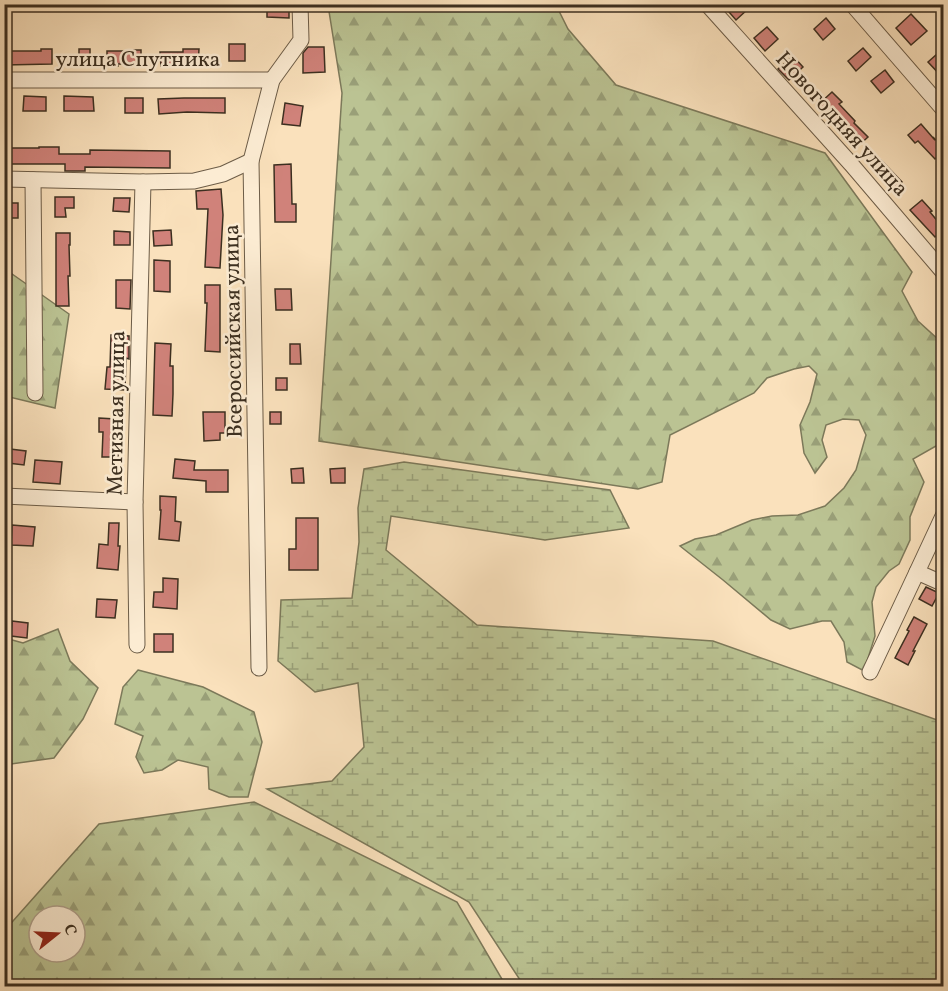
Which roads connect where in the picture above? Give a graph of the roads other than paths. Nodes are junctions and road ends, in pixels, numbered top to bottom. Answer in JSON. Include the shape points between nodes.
{"nodes":[{"id":1,"x":300,"y":4,"type":"edge"},
{"id":2,"x":707,"y":4,"type":"edge"},
{"id":3,"x":852,"y":4,"type":"edge"},
{"id":4,"x":4,"y":80,"type":"edge"},
{"id":5,"x":272,"y":80,"type":"junction"},
{"id":6,"x":944,"y":110,"type":"edge"},
{"id":7,"x":251,"y":161,"type":"junction"},
{"id":8,"x":4,"y":180,"type":"edge"},
{"id":9,"x":33,"y":180,"type":"junction"},
{"id":10,"x":143,"y":182,"type":"junction"},
{"id":11,"x":944,"y":273,"type":"edge"},
{"id":12,"x":35,"y":393,"type":"dead end"},
{"id":13,"x":4,"y":496,"type":"edge"},
{"id":14,"x":135,"y":502,"type":"junction"},
{"id":15,"x":944,"y":514,"type":"edge"},
{"id":16,"x":917,"y":572,"type":"junction"},
{"id":17,"x":944,"y":584,"type":"edge"},
{"id":18,"x":137,"y":645,"type":"dead end"},
{"id":19,"x":259,"y":668,"type":"dead end"},
{"id":20,"x":870,"y":672,"type":"dead end"}],
"edges":[{"from":1,"to":5,"type":"street","name":"Всероссийская улица","via":[[301,40]]},
{"from":2,"to":11,"type":"street","name":"Новогодняя улица"},
{"from":3,"to":6,"type":"street"},
{"from":4,"to":5,"type":"street","name":"улица Спутника"},
{"from":5,"to":7,"type":"street","name":"Всероссийская улица"},
{"from":7,"to":10,"type":"street","via":[[194,181]]},
{"from":7,"to":19,"type":"street","name":"Всероссийская улица"},
{"from":8,"to":9,"type":"street"},
{"from":9,"to":10,"type":"street"},
{"from":9,"to":12,"type":"street"},
{"from":10,"to":14,"type":"street","name":"Метизная улица"},
{"from":13,"to":14,"type":"street"},
{"from":14,"to":18,"type":"street","name":"Метизная улица"},
{"from":15,"to":16,"type":"street"},
{"from":16,"to":17,"type":"street"},
{"from":16,"to":20,"type":"street"}]}
